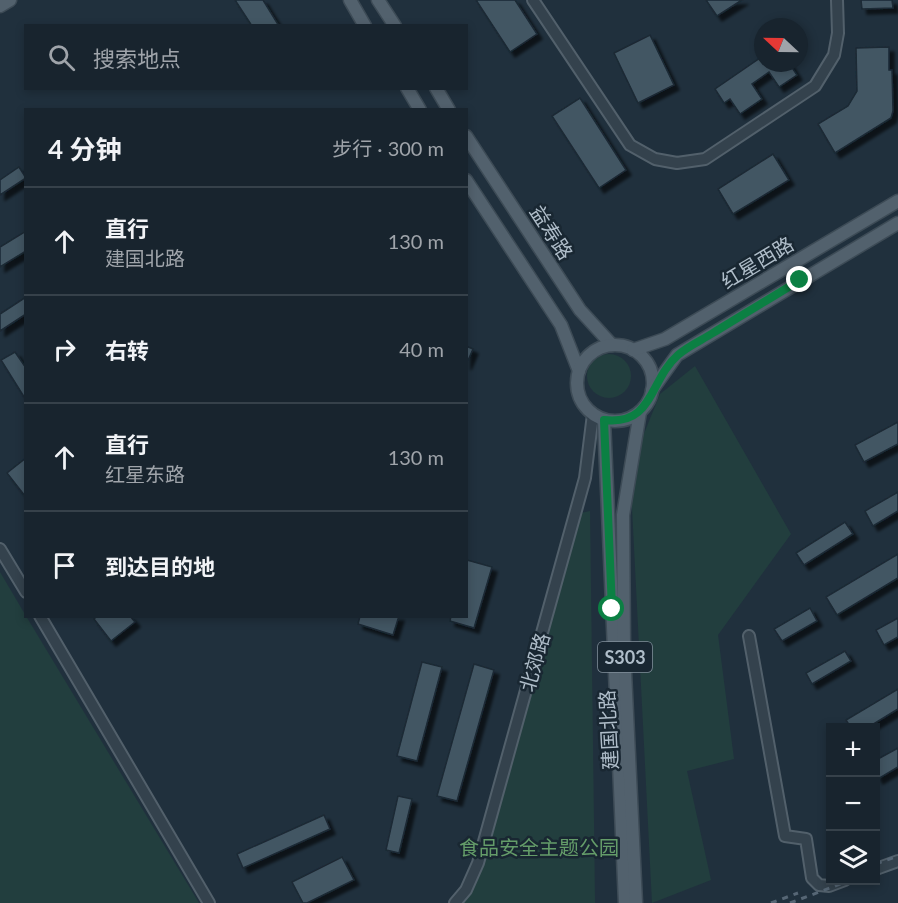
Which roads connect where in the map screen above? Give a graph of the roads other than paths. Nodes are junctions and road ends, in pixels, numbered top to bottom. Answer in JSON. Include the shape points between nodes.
{"nodes":[{"id":1,"x":10,"y":0,"type":"edge"},
{"id":2,"x":350,"y":0,"type":"edge"},
{"id":3,"x":378,"y":0,"type":"edge"},
{"id":4,"x":533,"y":0,"type":"edge"},
{"id":5,"x":837,"y":0,"type":"edge"},
{"id":6,"x":0,"y":6,"type":"edge"},
{"id":7,"x":364,"y":24,"type":"edge"},
{"id":8,"x":394,"y":24,"type":"edge"},
{"id":9,"x":408,"y":90,"type":"edge"},
{"id":10,"x":437,"y":90,"type":"edge"},
{"id":11,"x":419,"y":108,"type":"edge"},
{"id":12,"x":448,"y":108,"type":"edge"},
{"id":13,"x":468,"y":139,"type":"edge"},
{"id":14,"x":468,"y":183,"type":"edge"},
{"id":15,"x":898,"y":201,"type":"edge"},
{"id":16,"x":898,"y":223,"type":"edge"},
{"id":17,"x":612,"y":345,"type":"junction"},
{"id":18,"x":633,"y":350,"type":"junction"},
{"id":19,"x":579,"y":371,"type":"junction"},
{"id":20,"x":652,"y":390,"type":"junction"},
{"id":21,"x":640,"y":412,"type":"junction"},
{"id":22,"x":599,"y":417,"type":"junction"},
{"id":23,"x":0,"y":549,"type":"edge"},
{"id":24,"x":24,"y":589,"type":"edge"},
{"id":25,"x":41,"y":618,"type":"edge"},
{"id":26,"x":749,"y":636,"type":"dead end"},
{"id":27,"x":898,"y":861,"type":"edge"},
{"id":28,"x":880,"y":868,"type":"edge"},
{"id":29,"x":832,"y":885,"type":"edge"},
{"id":30,"x":209,"y":903,"type":"edge"},
{"id":31,"x":455,"y":903,"type":"edge"},
{"id":32,"x":625,"y":903,"type":"edge"},
{"id":33,"x":636,"y":903,"type":"edge"}],
"edges":[{"from":1,"to":6,"type":"main road"},
{"from":2,"to":7,"type":"main road"},
{"from":3,"to":8,"type":"main road"},
{"from":4,"to":5,"type":"street","via":[[630,145],[655,159],[677,163],[705,159],[814,86],[834,55]]},
{"from":9,"to":11,"type":"main road"},
{"from":10,"to":12,"type":"main road"},
{"from":13,"to":17,"type":"main road","name":"益寿路","via":[[580,310]]},
{"from":14,"to":19,"type":"main road","via":[[561,325]]},
{"from":15,"to":18,"type":"main road","name":"红星西路","via":[[665,339]]},
{"from":16,"to":20,"type":"main road","via":[[677,355]]},
{"from":17,"to":18,"type":"main road"},
{"from":17,"to":19,"type":"main road","via":[[592,353]]},
{"from":18,"to":20,"type":"main road","via":[[648,365]]},
{"from":19,"to":22,"type":"main road","via":[[579,395]]},
{"from":20,"to":21,"type":"main road"},
{"from":21,"to":22,"type":"main road","via":[[617,421]]},
{"from":21,"to":33,"type":"main road","name":"建国北路","number":"S303","via":[[623,515],[624,651]]},
{"from":22,"to":31,"type":"street","name":"北郊路","via":[[478,863],[466,890]]},
{"from":22,"to":32,"type":"main road","name":"建国北路"},
{"from":23,"to":24,"type":"street"},
{"from":25,"to":30,"type":"street"},
{"from":26,"to":29,"type":"street","via":[[785,836],[806,839],[812,878],[819,885]]},
{"from":27,"to":28,"type":"street"}]}
